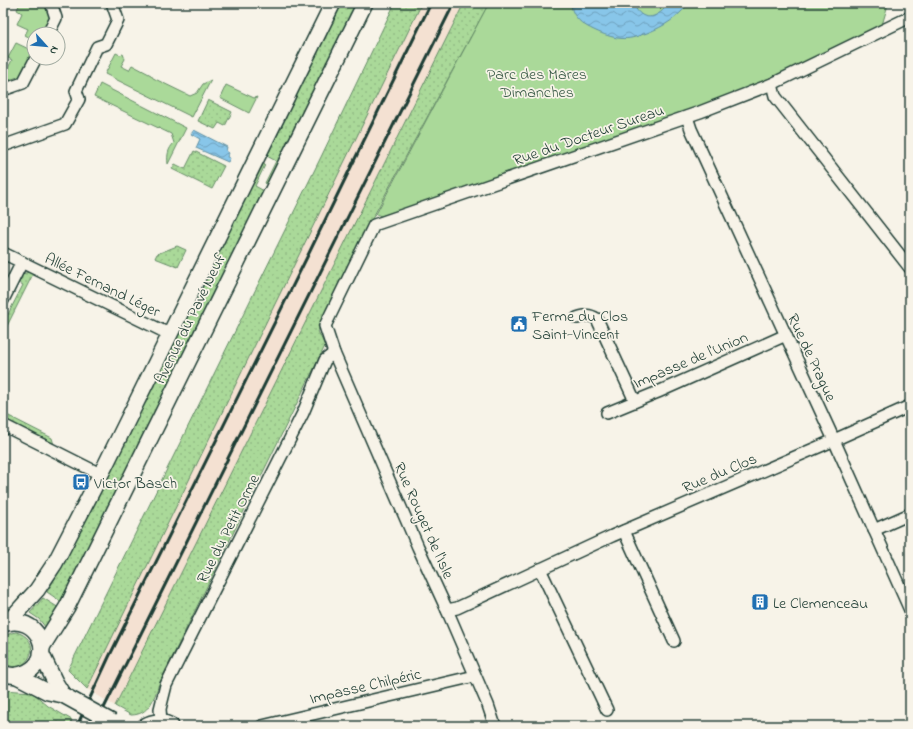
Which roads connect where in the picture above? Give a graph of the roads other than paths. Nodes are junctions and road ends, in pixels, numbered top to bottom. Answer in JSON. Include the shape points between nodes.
{"nodes":[{"id":1,"x":51,"y":3,"type":"edge"},
{"id":2,"x":112,"y":3,"type":"edge"},
{"id":3,"x":333,"y":3,"type":"edge"},
{"id":4,"x":365,"y":3,"type":"edge"},
{"id":5,"x":910,"y":17,"type":"edge"},
{"id":6,"x":52,"y":26,"type":"edge"},
{"id":7,"x":32,"y":66,"type":"edge"},
{"id":8,"x":772,"y":84,"type":"junction"},
{"id":9,"x":3,"y":90,"type":"edge"},
{"id":10,"x":687,"y":117,"type":"junction"},
{"id":11,"x":3,"y":146,"type":"edge"},
{"id":12,"x":3,"y":253,"type":"edge"},
{"id":13,"x":22,"y":262,"type":"junction"},
{"id":14,"x":910,"y":268,"type":"edge"},
{"id":15,"x":3,"y":300,"type":"edge"},
{"id":16,"x":577,"y":318,"type":"dead end"},
{"id":17,"x":325,"y":326,"type":"joint"},
{"id":18,"x":169,"y":334,"type":"junction"},
{"id":19,"x":786,"y":335,"type":"junction"},
{"id":20,"x":334,"y":353,"type":"junction"},
{"id":21,"x":635,"y":401,"type":"junction"},
{"id":22,"x":910,"y":406,"type":"edge"},
{"id":23,"x":607,"y":413,"type":"dead end"},
{"id":24,"x":3,"y":425,"type":"edge"},
{"id":25,"x":834,"y":440,"type":"junction"},
{"id":26,"x":100,"y":474,"type":"junction"},
{"id":27,"x":910,"y":514,"type":"edge"},
{"id":28,"x":874,"y":530,"type":"junction"},
{"id":29,"x":624,"y":531,"type":"junction"},
{"id":30,"x":540,"y":569,"type":"junction"},
{"id":31,"x":447,"y":610,"type":"junction"},
{"id":32,"x":910,"y":610,"type":"edge"},
{"id":33,"x":6,"y":622,"type":"edge"},
{"id":34,"x":674,"y":641,"type":"dead end"},
{"id":35,"x":42,"y":650,"type":"junction"},
{"id":36,"x":10,"y":674,"type":"edge"},
{"id":37,"x":476,"y":676,"type":"junction"},
{"id":38,"x":63,"y":695,"type":"junction"},
{"id":39,"x":607,"y":710,"type":"dead end"},
{"id":40,"x":115,"y":724,"type":"edge"},
{"id":41,"x":166,"y":724,"type":"edge"},
{"id":42,"x":145,"y":726,"type":"edge"},
{"id":43,"x":262,"y":726,"type":"edge"},
{"id":44,"x":496,"y":726,"type":"edge"}],
"edges":[{"from":1,"to":6,"type":"street","via":[[56,18]]},
{"from":2,"to":11,"type":"street","via":[[118,20],[106,44],[97,47],[76,91],[79,99],[65,124]]},
{"from":3,"to":18,"type":"main road","name":"Avenue du Pavé Neuf"},
{"from":4,"to":35,"type":"main road","name":"Avenue du Pavé Neuf","via":[[67,607]]},
{"from":5,"to":8,"type":"street","name":"Rue du Docteur Sureau"},
{"from":7,"to":9,"type":"street","via":[[23,83]]},
{"from":8,"to":10,"type":"street","name":"Rue du Docteur Sureau"},
{"from":8,"to":14,"type":"street","via":[[775,96]]},
{"from":10,"to":17,"type":"street","name":"Rue du Docteur Sureau","via":[[374,225]]},
{"from":10,"to":19,"type":"street","name":"Rue de Prague"},
{"from":12,"to":13,"type":"street","name":"Allée Fernand Léger"},
{"from":13,"to":15,"type":"street","name":"Allée Fernand Léger"},
{"from":13,"to":18,"type":"street","name":"Allée Fernand Léger"},
{"from":16,"to":21,"type":"street","via":[[590,315],[597,319]]},
{"from":17,"to":20,"type":"street","name":"Rue Rouget de l'Isle"},
{"from":18,"to":26,"type":"main road","name":"Avenue du Pavé Neuf"},
{"from":19,"to":21,"type":"street","name":"Impasse de l'Union"},
{"from":19,"to":25,"type":"street","name":"Rue de Prague"},
{"from":20,"to":31,"type":"street","name":"Rue Rouget de l'Isle"},
{"from":20,"to":41,"type":"street","name":"Rue du Petit Orme","via":[[325,360],[303,413],[166,686],[160,709]]},
{"from":21,"to":23,"type":"street","name":"Impasse de l'Union"},
{"from":22,"to":25,"type":"street","name":"Rue du Clos"},
{"from":24,"to":26,"type":"street"},
{"from":25,"to":28,"type":"street","name":"Rue de Prague"},
{"from":25,"to":29,"type":"street","name":"Rue du Clos"},
{"from":26,"to":33,"type":"main road","name":"Avenue du Pavé Neuf","via":[[55,563],[37,590]]},
{"from":27,"to":28,"type":"street"},
{"from":28,"to":32,"type":"street","name":"Rue de Prague"},
{"from":29,"to":30,"type":"street","name":"Rue du Clos"},
{"from":29,"to":34,"type":"street"},
{"from":30,"to":31,"type":"street","name":"Rue du Clos","via":[[457,608]]},
{"from":30,"to":39,"type":"street"},
{"from":31,"to":37,"type":"street","name":"Rue Rouget de l'Isle"},
{"from":33,"to":35,"type":"main road","via":[[17,621],[31,627],[37,632]]},
{"from":35,"to":36,"type":"main road","name":"Avenue du Pavé Neuf","via":[[36,666],[30,671]]},
{"from":35,"to":38,"type":"main road"},
{"from":36,"to":38,"type":"main road","via":[[48,692]]},
{"from":37,"to":43,"type":"street","name":"Impasse Chilpéric"},
{"from":37,"to":44,"type":"street","name":"Rue Rouget de l'Isle"},
{"from":38,"to":40,"type":"main road","bridge":true},
{"from":41,"to":42,"type":"main road","via":[[154,722]]}]}
